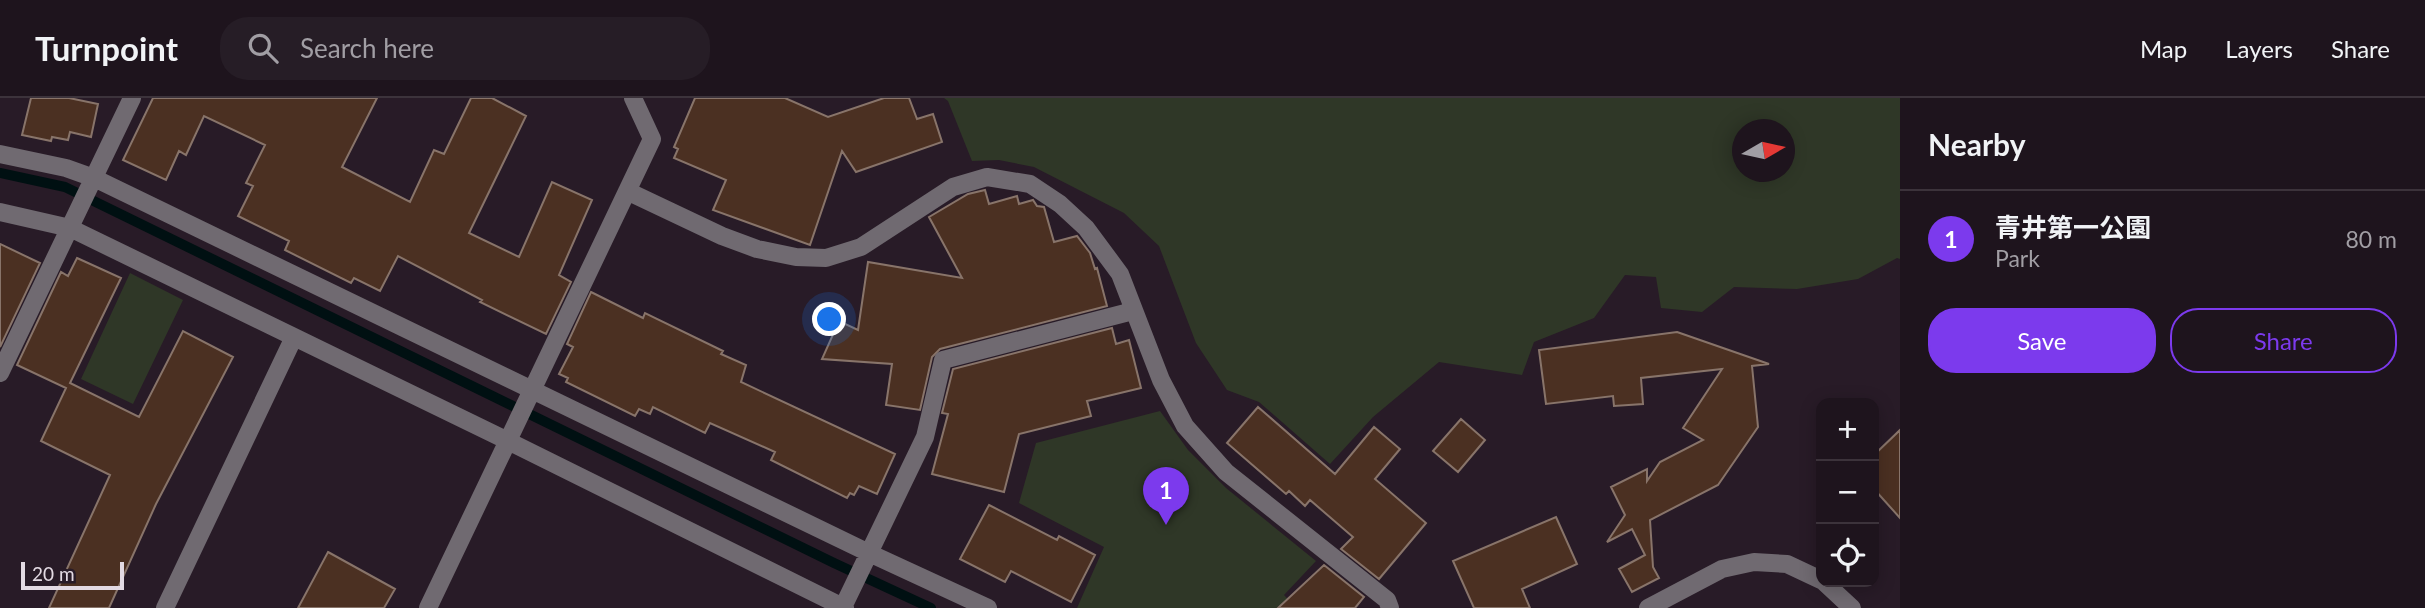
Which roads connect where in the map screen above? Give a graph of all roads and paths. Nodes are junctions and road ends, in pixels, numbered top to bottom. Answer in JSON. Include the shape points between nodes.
{"nodes":[{"id":1,"x":132,"y":98,"type":"edge"},
{"id":2,"x":633,"y":98,"type":"edge"},
{"id":3,"x":0,"y":154,"type":"edge"},
{"id":4,"x":91,"y":183,"type":"junction"},
{"id":5,"x":627,"y":191,"type":"junction"},
{"id":6,"x":0,"y":212,"type":"edge"},
{"id":7,"x":70,"y":228,"type":"junction"},
{"id":8,"x":1133,"y":311,"type":"junction"},
{"id":9,"x":294,"y":337,"type":"junction"},
{"id":10,"x":0,"y":373,"type":"edge"},
{"id":11,"x":529,"y":396,"type":"junction"},
{"id":12,"x":508,"y":441,"type":"junction"},
{"id":13,"x":866,"y":559,"type":"junction"},
{"id":14,"x":1816,"y":578,"type":"edge"},
{"id":15,"x":1829,"y":587,"type":"edge"},
{"id":16,"x":165,"y":608,"type":"edge"},
{"id":17,"x":428,"y":608,"type":"edge"},
{"id":18,"x":844,"y":608,"type":"edge"},
{"id":19,"x":988,"y":608,"type":"edge"},
{"id":20,"x":1390,"y":608,"type":"edge"},
{"id":21,"x":1648,"y":608,"type":"edge"},
{"id":22,"x":1852,"y":608,"type":"edge"}],
"edges":[{"from":1,"to":4,"type":"street"},
{"from":2,"to":5,"type":"street","via":[[652,139]]},
{"from":3,"to":4,"type":"street","via":[[66,169]]},
{"from":4,"to":7,"type":"street"},
{"from":4,"to":11,"type":"street"},
{"from":5,"to":8,"type":"street","via":[[757,249],[826,258],[861,247],[953,187],[987,177],[1030,184],[1086,228],[1120,274]]},
{"from":5,"to":11,"type":"street"},
{"from":6,"to":7,"type":"street"},
{"from":7,"to":9,"type":"street"},
{"from":7,"to":10,"type":"street"},
{"from":8,"to":13,"type":"street","via":[[943,360],[925,437]]},
{"from":8,"to":20,"type":"street","via":[[1179,415],[1209,454],[1387,600]]},
{"from":9,"to":12,"type":"street"},
{"from":9,"to":16,"type":"street"},
{"from":11,"to":12,"type":"street"},
{"from":11,"to":13,"type":"street"},
{"from":12,"to":17,"type":"street"},
{"from":12,"to":18,"type":"street"},
{"from":13,"to":18,"type":"street"},
{"from":13,"to":19,"type":"street"},
{"from":14,"to":21,"type":"street","via":[[1787,564],[1754,562],[1722,569]]},
{"from":15,"to":22,"type":"street"}]}
